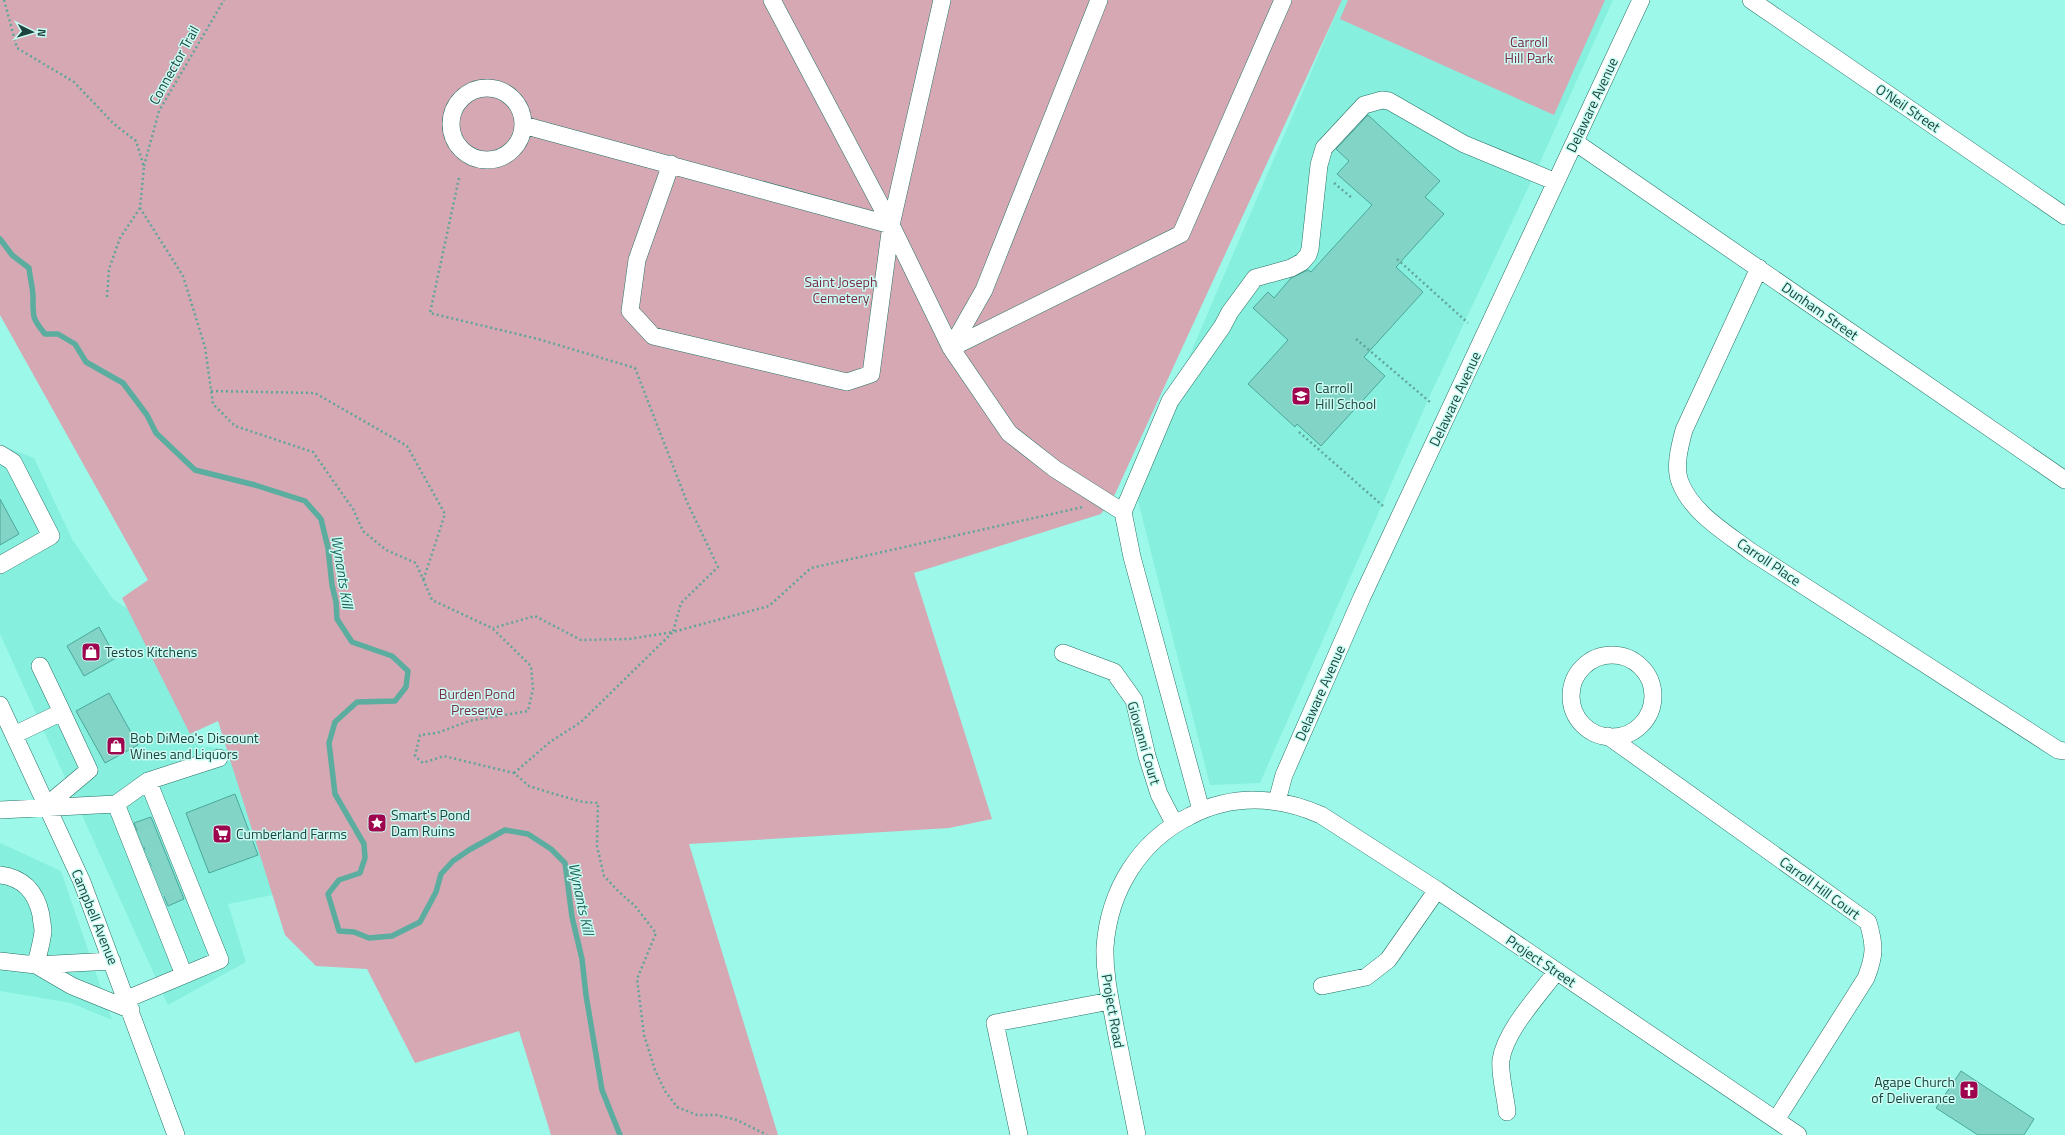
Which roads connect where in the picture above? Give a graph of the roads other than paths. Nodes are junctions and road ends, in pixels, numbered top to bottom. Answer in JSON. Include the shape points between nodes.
{"nodes":[{"id":1,"x":772,"y":0,"type":"edge"},
{"id":2,"x":942,"y":0,"type":"edge"},
{"id":3,"x":1099,"y":0,"type":"edge"},
{"id":4,"x":1283,"y":0,"type":"edge"},
{"id":5,"x":1640,"y":0,"type":"edge"},
{"id":6,"x":1751,"y":0,"type":"edge"},
{"id":7,"x":523,"y":125,"type":"junction"},
{"id":8,"x":1575,"y":142,"type":"junction"},
{"id":9,"x":671,"y":164,"type":"junction"},
{"id":10,"x":1556,"y":182,"type":"junction"},
{"id":11,"x":2065,"y":216,"type":"edge"},
{"id":12,"x":891,"y":225,"type":"junction"},
{"id":13,"x":1759,"y":268,"type":"junction"},
{"id":14,"x":951,"y":348,"type":"junction"},
{"id":15,"x":0,"y":454,"type":"edge"},
{"id":16,"x":2065,"y":480,"type":"edge"},
{"id":17,"x":1123,"y":512,"type":"junction"},
{"id":18,"x":0,"y":565,"type":"edge"},
{"id":19,"x":1062,"y":653,"type":"dead end"},
{"id":20,"x":40,"y":666,"type":"dead end"},
{"id":21,"x":0,"y":705,"type":"edge"},
{"id":22,"x":62,"y":712,"type":"junction"},
{"id":23,"x":14,"y":735,"type":"junction"},
{"id":24,"x":1608,"y":736,"type":"junction"},
{"id":25,"x":2065,"y":751,"type":"edge"},
{"id":26,"x":219,"y":758,"type":"dead end"},
{"id":27,"x":148,"y":781,"type":"junction"},
{"id":28,"x":1277,"y":801,"type":"junction"},
{"id":29,"x":116,"y":804,"type":"junction"},
{"id":30,"x":46,"y":806,"type":"junction"},
{"id":31,"x":0,"y":810,"type":"edge"},
{"id":32,"x":1201,"y":810,"type":"junction"},
{"id":33,"x":1174,"y":823,"type":"junction"},
{"id":34,"x":0,"y":875,"type":"edge"},
{"id":35,"x":1437,"y":890,"type":"junction"},
{"id":36,"x":0,"y":961,"type":"edge"},
{"id":37,"x":112,"y":961,"type":"junction"},
{"id":38,"x":36,"y":965,"type":"junction"},
{"id":39,"x":1556,"y":972,"type":"junction"},
{"id":40,"x":184,"y":975,"type":"junction"},
{"id":41,"x":1322,"y":986,"type":"dead end"},
{"id":42,"x":1110,"y":1001,"type":"junction"},
{"id":43,"x":129,"y":1005,"type":"junction"},
{"id":44,"x":1507,"y":1112,"type":"dead end"},
{"id":45,"x":1776,"y":1120,"type":"junction"},
{"id":46,"x":176,"y":1135,"type":"edge"},
{"id":47,"x":1019,"y":1135,"type":"edge"},
{"id":48,"x":1137,"y":1135,"type":"edge"},
{"id":49,"x":1798,"y":1135,"type":"edge"}],
"edges":[{"from":1,"to":12,"type":"street"},
{"from":2,"to":12,"type":"street"},
{"from":3,"to":14,"type":"street","via":[[984,290]]},
{"from":4,"to":14,"type":"street","via":[[1181,234]]},
{"from":5,"to":8,"type":"street","name":"Delaware Avenue"},
{"from":6,"to":11,"type":"street","name":"O'Neil Street"},
{"from":7,"to":7,"type":"street","via":[[516,146],[508,154],[498,159],[486,160],[466,153],[453,134],[452,123],[454,111],[461,100],[482,88],[500,91],[516,102],[522,113]]},
{"from":7,"to":9,"type":"street"},
{"from":8,"to":10,"type":"street","name":"Delaware Avenue"},
{"from":8,"to":13,"type":"street","name":"Dunham Street"},
{"from":9,"to":12,"type":"street"},
{"from":9,"to":12,"type":"street","via":[[637,260],[630,311],[654,336],[847,382],[871,374]]},
{"from":10,"to":17,"type":"street","via":[[1464,144],[1389,101],[1382,100],[1364,105],[1324,148],[1319,165],[1308,255],[1291,268],[1255,278],[1230,312],[1170,401]]},
{"from":10,"to":28,"type":"street","name":"Delaware Avenue","via":[[1362,597],[1284,775]]},
{"from":12,"to":14,"type":"street"},
{"from":13,"to":16,"type":"street","name":"Dunham Street"},
{"from":13,"to":25,"type":"street","name":"Carroll Place","via":[[1684,430],[1678,452],[1679,481],[1690,500],[1706,518],[1750,551],[2058,750]]},
{"from":14,"to":17,"type":"street","via":[[1009,433],[1055,469]]},
{"from":15,"to":18,"type":"street","via":[[13,462],[51,536]]},
{"from":17,"to":32,"type":"street","via":[[1132,557]]},
{"from":19,"to":33,"type":"street","name":"Giovanni Court","via":[[1114,672],[1134,700],[1157,788]]},
{"from":20,"to":22,"type":"street"},
{"from":21,"to":23,"type":"street","name":"Campbell Avenue"},
{"from":22,"to":23,"type":"street"},
{"from":22,"to":30,"type":"street","via":[[89,770]]},
{"from":23,"to":30,"type":"street","name":"Campbell Avenue"},
{"from":24,"to":24,"type":"street","name":"Carroll Hill Court","via":[[1595,733],[1580,720],[1572,702],[1576,676],[1584,665],[1608,654],[1634,661],[1645,670],[1651,682],[1653,696],[1651,709],[1639,726],[1622,736]]},
{"from":24,"to":45,"type":"street","name":"Carroll Hill Court","via":[[1868,922],[1874,942],[1873,960],[1866,978]]},
{"from":26,"to":27,"type":"street"},
{"from":27,"to":29,"type":"street"},
{"from":27,"to":40,"type":"street","via":[[169,848],[220,960]]},
{"from":28,"to":32,"type":"street","name":"Project Road","via":[[1239,800]]},
{"from":28,"to":35,"type":"street","name":"Project Street","via":[[1321,815]]},
{"from":29,"to":30,"type":"street"},
{"from":29,"to":40,"type":"street","via":[[136,841],[153,883]]},
{"from":30,"to":31,"type":"street"},
{"from":30,"to":37,"type":"street","name":"Campbell Avenue","via":[[82,882]]},
{"from":32,"to":33,"type":"street","name":"Project Road"},
{"from":33,"to":42,"type":"street","name":"Project Road","via":[[1138,855],[1116,895],[1105,947]]},
{"from":34,"to":38,"type":"street","via":[[23,882],[36,899],[43,929]]},
{"from":35,"to":39,"type":"street","name":"Project Street"},
{"from":35,"to":41,"type":"street","via":[[1388,960],[1366,977]]},
{"from":36,"to":38,"type":"street"},
{"from":37,"to":38,"type":"street"},
{"from":37,"to":43,"type":"street","name":"Campbell Avenue"},
{"from":38,"to":43,"type":"street","via":[[72,986]]},
{"from":39,"to":44,"type":"street","via":[[1520,1021],[1507,1042],[1500,1061]]},
{"from":39,"to":45,"type":"street","name":"Project Street"},
{"from":40,"to":43,"type":"street"},
{"from":42,"to":47,"type":"street","via":[[995,1023]]},
{"from":42,"to":48,"type":"street","name":"Project Road"},
{"from":43,"to":46,"type":"street","name":"Campbell Avenue"},
{"from":45,"to":49,"type":"street","name":"Project Street"}]}
